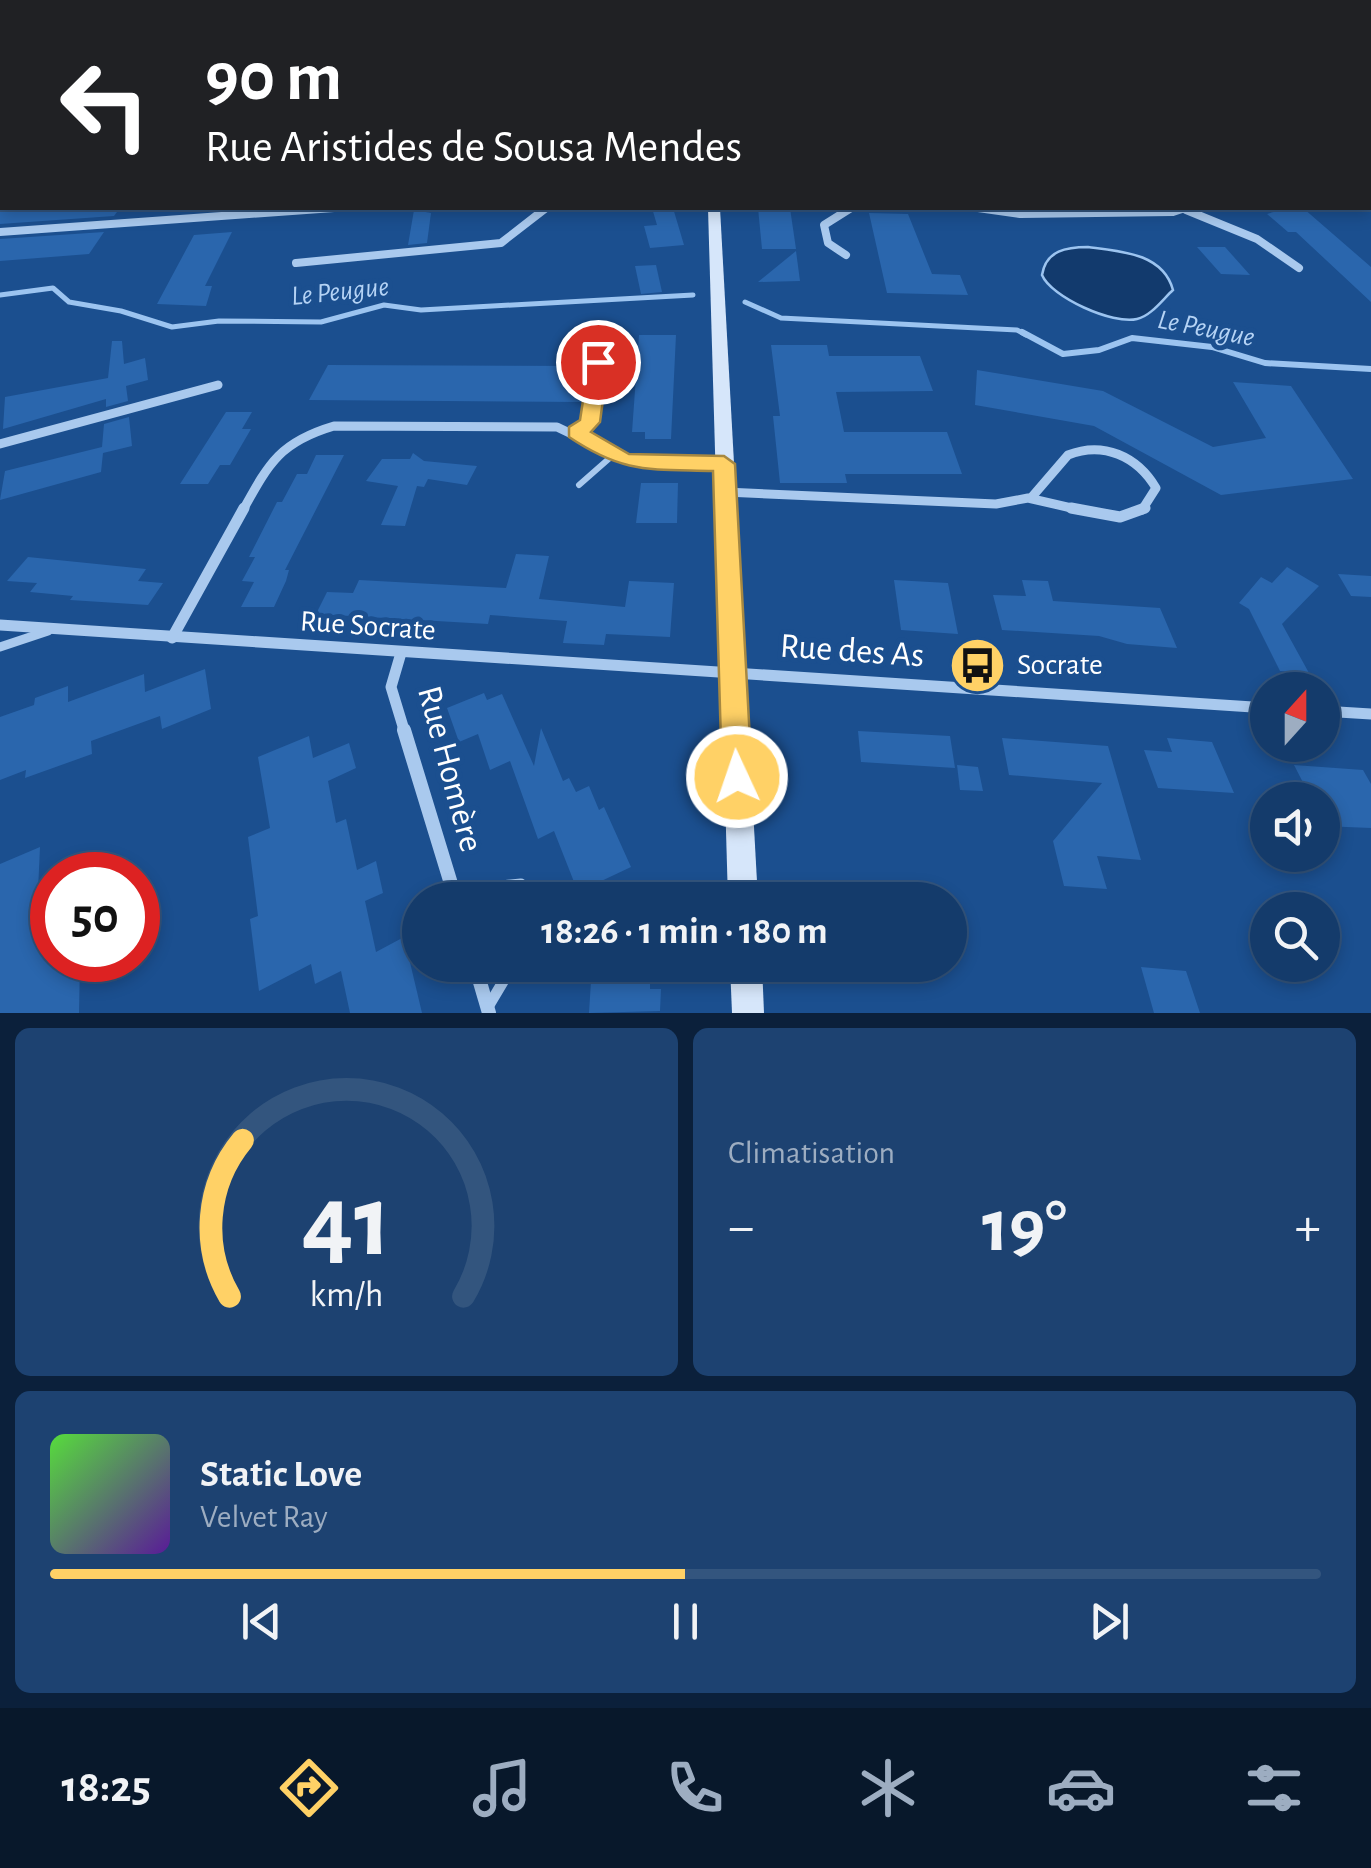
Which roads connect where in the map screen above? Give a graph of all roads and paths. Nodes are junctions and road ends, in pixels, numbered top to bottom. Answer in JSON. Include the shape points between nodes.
{"nodes":[{"id":1,"x":472,"y":0,"type":"edge"},
{"id":2,"x":485,"y":0,"type":"edge"},
{"id":3,"x":178,"y":210,"type":"edge"},
{"id":4,"x":303,"y":210,"type":"edge"},
{"id":5,"x":543,"y":210,"type":"edge"},
{"id":6,"x":714,"y":210,"type":"edge"},
{"id":7,"x":848,"y":210,"type":"edge"},
{"id":8,"x":992,"y":210,"type":"edge"},
{"id":9,"x":1153,"y":210,"type":"edge"},
{"id":10,"x":1188,"y":210,"type":"edge"},
{"id":11,"x":179,"y":218,"type":"junction"},
{"id":12,"x":0,"y":232,"type":"edge"},
{"id":13,"x":846,"y":255,"type":"dead end"},
{"id":14,"x":296,"y":263,"type":"dead end"},
{"id":15,"x":1299,"y":268,"type":"dead end"},
{"id":16,"x":594,"y":348,"type":"dead end"},
{"id":17,"x":218,"y":385,"type":"dead end"},
{"id":18,"x":576,"y":432,"type":"junction"},
{"id":19,"x":0,"y":444,"type":"edge"},
{"id":20,"x":612,"y":456,"type":"junction"},
{"id":21,"x":724,"y":464,"type":"junction"},
{"id":22,"x":579,"y":484,"type":"dead end"},
{"id":23,"x":725,"y":492,"type":"junction"},
{"id":24,"x":1031,"y":498,"type":"junction"},
{"id":25,"x":0,"y":625,"type":"edge"},
{"id":26,"x":52,"y":630,"type":"junction"},
{"id":27,"x":172,"y":638,"type":"junction"},
{"id":28,"x":0,"y":648,"type":"edge"},
{"id":29,"x":402,"y":654,"type":"junction"},
{"id":30,"x":732,"y":674,"type":"junction"},
{"id":31,"x":1250,"y":707,"type":"edge"},
{"id":32,"x":1340,"y":712,"type":"edge"},
{"id":33,"x":1371,"y":714,"type":"edge"},
{"id":34,"x":450,"y":882,"type":"edge"},
{"id":35,"x":742,"y":882,"type":"edge"},
{"id":36,"x":481,"y":982,"type":"edge"},
{"id":37,"x":503,"y":982,"type":"edge"},
{"id":38,"x":747,"y":982,"type":"edge"},
{"id":39,"x":488,"y":1010,"type":"edge"},
{"id":40,"x":748,"y":1013,"type":"edge"}],
"edges":[{"from":1,"to":2,"type":"street"},
{"from":3,"to":11,"type":"street"},
{"from":4,"to":11,"type":"street"},
{"from":5,"to":14,"type":"street","via":[[501,243]]},
{"from":6,"to":21,"type":"main road"},
{"from":7,"to":13,"type":"street","via":[[824,225],[828,244]]},
{"from":8,"to":9,"type":"street"},
{"from":10,"to":15,"type":"street","via":[[1257,239]]},
{"from":11,"to":12,"type":"street"},
{"from":16,"to":18,"type":"street","via":[[590,422]]},
{"from":17,"to":19,"type":"street"},
{"from":18,"to":20,"type":"street"},
{"from":18,"to":27,"type":"street","via":[[334,426],[300,436],[262,472]]},
{"from":20,"to":21,"type":"street"},
{"from":20,"to":22,"type":"lane"},
{"from":21,"to":23,"type":"main road"},
{"from":23,"to":24,"type":"street","via":[[996,504]]},
{"from":23,"to":30,"type":"main road"},
{"from":24,"to":24,"type":"street","via":[[1067,456],[1086,451],[1120,454],[1138,464],[1156,488],[1146,512],[1123,515],[1068,510]]},
{"from":25,"to":26,"type":"street","name":"Rue Socrate"},
{"from":26,"to":27,"type":"street","name":"Rue Socrate"},
{"from":26,"to":28,"type":"lane"},
{"from":27,"to":29,"type":"street","name":"Rue Socrate"},
{"from":29,"to":30,"type":"street","name":"Rue Socrate"},
{"from":29,"to":34,"type":"street","name":"Rue Homère","via":[[391,687]]},
{"from":30,"to":31,"type":"street","name":"Rue des As"},
{"from":30,"to":35,"type":"main road"},
{"from":32,"to":33,"type":"street"},
{"from":36,"to":39,"type":"street"},
{"from":37,"to":39,"type":"lane"},
{"from":38,"to":40,"type":"main road"}]}
